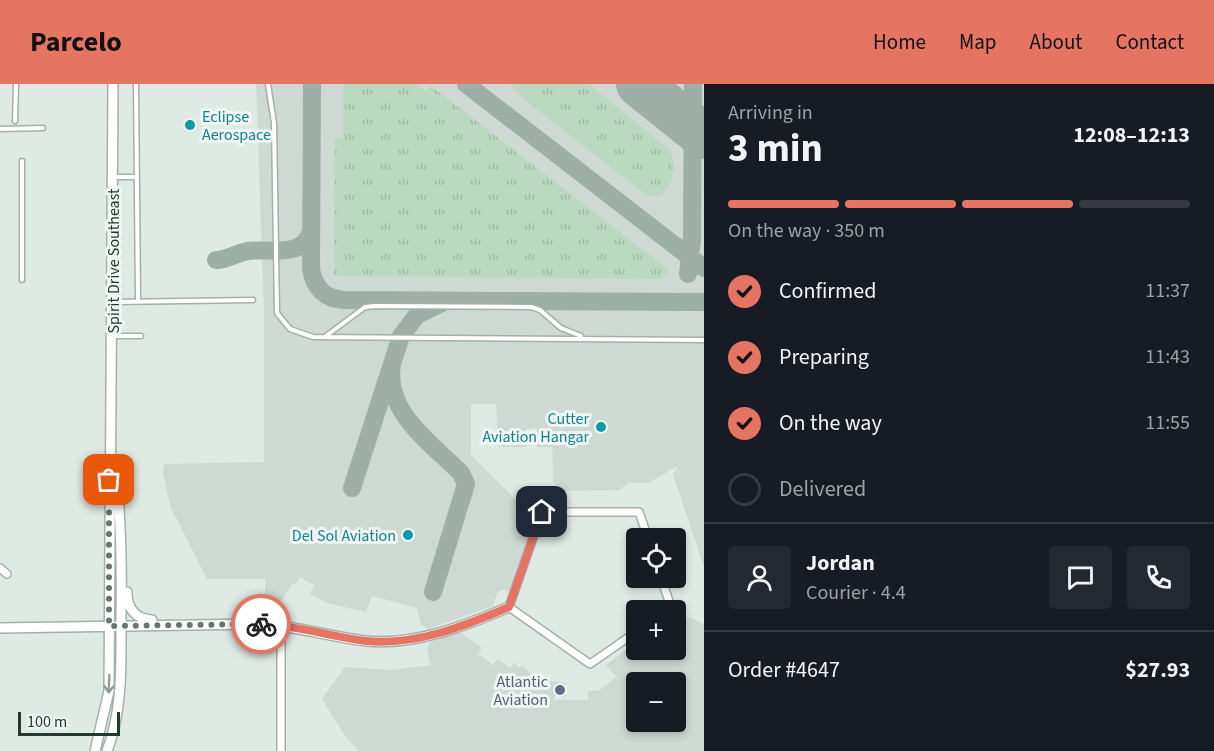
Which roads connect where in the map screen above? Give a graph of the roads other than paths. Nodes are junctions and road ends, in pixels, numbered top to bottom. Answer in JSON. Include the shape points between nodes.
{"nodes":[{"id":1,"x":113,"y":84,"type":"edge"},
{"id":2,"x":136,"y":84,"type":"edge"},
{"id":3,"x":268,"y":84,"type":"edge"},
{"id":4,"x":16,"y":85,"type":"edge"},
{"id":5,"x":15,"y":121,"type":"dead end"},
{"id":6,"x":43,"y":128,"type":"dead end"},
{"id":7,"x":0,"y":129,"type":"edge"},
{"id":8,"x":22,"y":161,"type":"dead end"},
{"id":9,"x":113,"y":177,"type":"junction"},
{"id":10,"x":137,"y":177,"type":"junction"},
{"id":11,"x":22,"y":280,"type":"dead end"},
{"id":12,"x":138,"y":300,"type":"junction"},
{"id":13,"x":253,"y":300,"type":"dead end"},
{"id":14,"x":113,"y":302,"type":"junction"},
{"id":15,"x":113,"y":336,"type":"junction"},
{"id":16,"x":141,"y":336,"type":"dead end"},
{"id":17,"x":322,"y":337,"type":"junction"},
{"id":18,"x":596,"y":338,"type":"junction"},
{"id":19,"x":704,"y":340,"type":"edge"},
{"id":20,"x":112,"y":439,"type":"junction"},
{"id":21,"x":645,"y":528,"type":"edge"},
{"id":22,"x":122,"y":537,"type":"junction"},
{"id":23,"x":0,"y":568,"type":"edge"},
{"id":24,"x":8,"y":574,"type":"dead end"},
{"id":25,"x":509,"y":607,"type":"junction"},
{"id":26,"x":196,"y":624,"type":"junction"},
{"id":27,"x":281,"y":625,"type":"junction"},
{"id":28,"x":109,"y":626,"type":"junction"},
{"id":29,"x":122,"y":626,"type":"junction"},
{"id":30,"x":0,"y":628,"type":"edge"},
{"id":31,"x":626,"y":639,"type":"edge"},
{"id":32,"x":95,"y":751,"type":"edge"},
{"id":33,"x":107,"y":751,"type":"edge"},
{"id":34,"x":281,"y":751,"type":"edge"}],
"edges":[{"from":1,"to":9,"type":"street","name":"Spirit Drive Southeast"},
{"from":2,"to":10,"type":"lane"},
{"from":3,"to":17,"type":"lane","via":[[274,123],[277,313],[290,329],[303,336]]},
{"from":4,"to":5,"type":"lane"},
{"from":6,"to":7,"type":"lane"},
{"from":8,"to":11,"type":"lane"},
{"from":9,"to":10,"type":"lane"},
{"from":9,"to":14,"type":"street","name":"Spirit Drive Southeast"},
{"from":10,"to":12,"type":"lane"},
{"from":12,"to":13,"type":"lane"},
{"from":12,"to":14,"type":"lane"},
{"from":14,"to":15,"type":"street","name":"Spirit Drive Southeast"},
{"from":15,"to":16,"type":"lane"},
{"from":15,"to":20,"type":"street","name":"Spirit Drive Southeast"},
{"from":17,"to":18,"type":"lane"},
{"from":17,"to":18,"type":"lane","via":[[365,307],[386,306],[531,307],[561,328]]},
{"from":18,"to":19,"type":"lane"},
{"from":20,"to":22,"type":"street"},
{"from":20,"to":28,"type":"street"},
{"from":21,"to":25,"type":"street","via":[[639,512],[542,512]]},
{"from":22,"to":26,"type":"street","via":[[131,610],[145,620],[184,619]]},
{"from":22,"to":29,"type":"street"},
{"from":23,"to":24,"type":"street"},
{"from":25,"to":27,"type":"street","via":[[433,634],[392,642]]},
{"from":25,"to":31,"type":"street","via":[[590,664]]},
{"from":26,"to":27,"type":"street"},
{"from":26,"to":29,"type":"street"},
{"from":27,"to":34,"type":"street"},
{"from":28,"to":29,"type":"street"},
{"from":28,"to":30,"type":"street"},
{"from":28,"to":32,"type":"street","one_way":true,"via":[[109,691]]},
{"from":29,"to":33,"type":"street","via":[[119,692]]}]}
